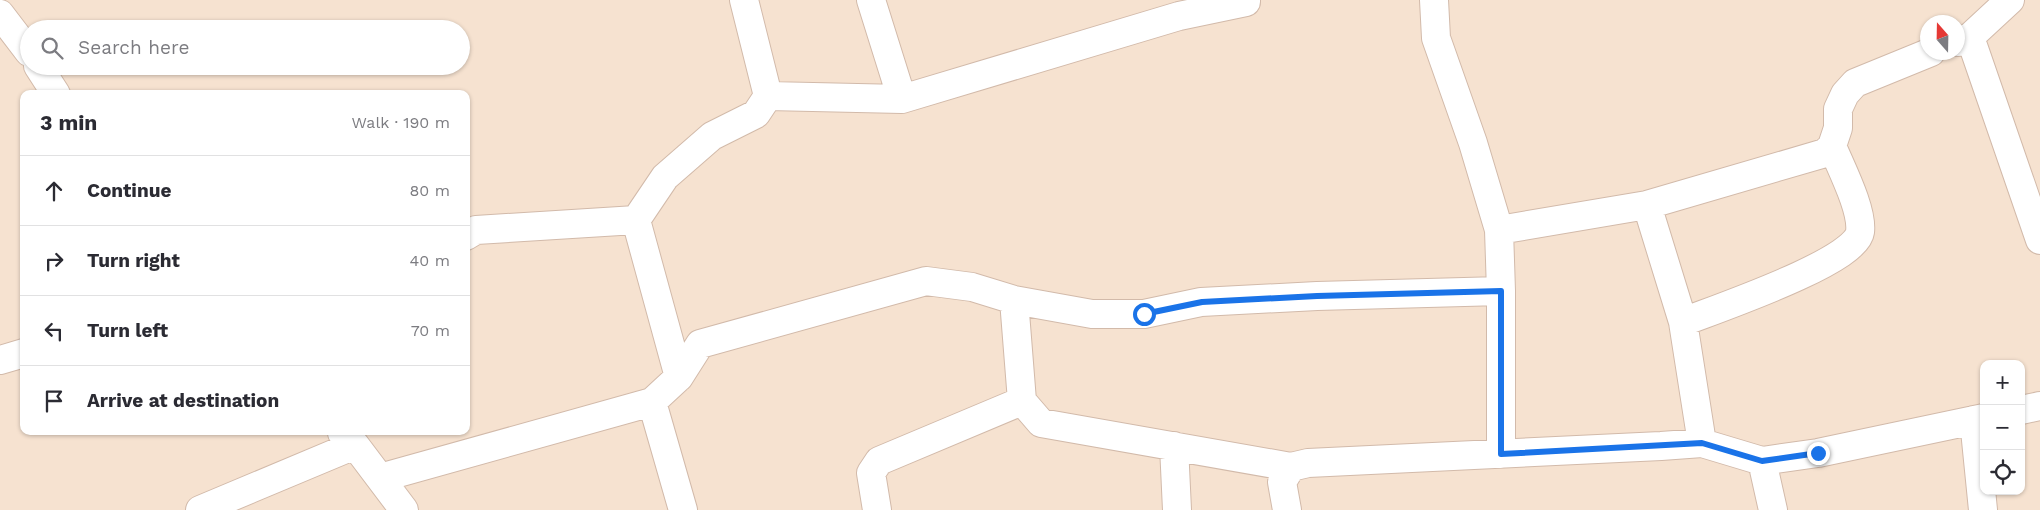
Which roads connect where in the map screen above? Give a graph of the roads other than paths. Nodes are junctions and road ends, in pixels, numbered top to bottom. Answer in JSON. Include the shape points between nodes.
{"nodes":[{"id":1,"x":744,"y":0,"type":"edge"},
{"id":2,"x":871,"y":0,"type":"edge"},
{"id":3,"x":1246,"y":0,"type":"edge"},
{"id":4,"x":1434,"y":0,"type":"edge"},
{"id":5,"x":2010,"y":0,"type":"edge"},
{"id":6,"x":0,"y":14,"type":"edge"},
{"id":7,"x":1965,"y":39,"type":"edge"},
{"id":8,"x":20,"y":40,"type":"edge"},
{"id":9,"x":1965,"y":43,"type":"edge"},
{"id":10,"x":1920,"y":57,"type":"edge"},
{"id":11,"x":44,"y":75,"type":"edge"},
{"id":12,"x":53,"y":90,"type":"edge"},
{"id":13,"x":768,"y":96,"type":"junction"},
{"id":14,"x":902,"y":99,"type":"junction"},
{"id":15,"x":1832,"y":146,"type":"junction"},
{"id":16,"x":1647,"y":205,"type":"junction"},
{"id":17,"x":636,"y":220,"type":"junction"},
{"id":18,"x":1499,"y":230,"type":"junction"},
{"id":19,"x":470,"y":234,"type":"edge"},
{"id":20,"x":2040,"y":240,"type":"edge"},
{"id":21,"x":1501,"y":291,"type":"junction"},
{"id":22,"x":1014,"y":300,"type":"junction"},
{"id":23,"x":1683,"y":322,"type":"junction"},
{"id":24,"x":20,"y":354,"type":"edge"},
{"id":25,"x":0,"y":360,"type":"edge"},
{"id":26,"x":679,"y":377,"type":"junction"},
{"id":27,"x":652,"y":402,"type":"junction"},
{"id":28,"x":1022,"y":402,"type":"junction"},
{"id":29,"x":2040,"y":406,"type":"edge"},
{"id":30,"x":2025,"y":409,"type":"edge"},
{"id":31,"x":1979,"y":419,"type":"edge"},
{"id":32,"x":348,"y":438,"type":"edge"},
{"id":33,"x":1702,"y":443,"type":"junction"},
{"id":34,"x":1174,"y":446,"type":"junction"},
{"id":35,"x":1501,"y":454,"type":"junction"},
{"id":36,"x":1762,"y":461,"type":"junction"},
{"id":37,"x":1291,"y":467,"type":"junction"},
{"id":38,"x":380,"y":478,"type":"junction"},
{"id":39,"x":200,"y":510,"type":"edge"},
{"id":40,"x":404,"y":510,"type":"edge"},
{"id":41,"x":682,"y":510,"type":"edge"},
{"id":42,"x":877,"y":510,"type":"edge"},
{"id":43,"x":1177,"y":510,"type":"edge"},
{"id":44,"x":1287,"y":510,"type":"edge"},
{"id":45,"x":1773,"y":510,"type":"edge"},
{"id":46,"x":1983,"y":510,"type":"edge"}],
"edges":[{"from":1,"to":13,"type":"street"},
{"from":2,"to":14,"type":"street"},
{"from":3,"to":14,"type":"street","via":[[1179,16]]},
{"from":4,"to":18,"type":"street","via":[[1436,38]]},
{"from":5,"to":7,"type":"street"},
{"from":6,"to":8,"type":"street"},
{"from":9,"to":20,"type":"street"},
{"from":10,"to":15,"type":"street","via":[[1855,83],[1838,109],[1838,128]]},
{"from":11,"to":12,"type":"street"},
{"from":13,"to":14,"type":"street"},
{"from":13,"to":17,"type":"street","via":[[756,114],[712,136],[665,177]]},
{"from":15,"to":16,"type":"street","via":[[1825,153]]},
{"from":15,"to":23,"type":"street","via":[[1858,209],[1860,235],[1853,245],[1816,269]]},
{"from":16,"to":18,"type":"street"},
{"from":16,"to":23,"type":"street"},
{"from":17,"to":19,"type":"street","via":[[476,230]]},
{"from":17,"to":26,"type":"street"},
{"from":18,"to":21,"type":"street"},
{"from":21,"to":22,"type":"street","via":[[1202,302],[1144,314],[1092,314]]},
{"from":21,"to":35,"type":"street"},
{"from":22,"to":26,"type":"street","via":[[972,288],[926,281],[700,344]]},
{"from":22,"to":28,"type":"street"},
{"from":23,"to":33,"type":"street"},
{"from":24,"to":25,"type":"street"},
{"from":26,"to":27,"type":"street"},
{"from":27,"to":38,"type":"street"},
{"from":27,"to":41,"type":"street"},
{"from":28,"to":34,"type":"street","via":[[1041,423]]},
{"from":28,"to":42,"type":"street","via":[[878,461],[871,473]]},
{"from":29,"to":30,"type":"street"},
{"from":31,"to":36,"type":"street","via":[[1818,453]]},
{"from":31,"to":46,"type":"street"},
{"from":32,"to":38,"type":"street"},
{"from":32,"to":39,"type":"street"},
{"from":33,"to":35,"type":"street"},
{"from":33,"to":36,"type":"street"},
{"from":34,"to":37,"type":"street"},
{"from":34,"to":43,"type":"street"},
{"from":35,"to":37,"type":"street","via":[[1308,463]]},
{"from":36,"to":45,"type":"street"},
{"from":37,"to":44,"type":"street","via":[[1282,482]]},
{"from":38,"to":40,"type":"street"}]}
